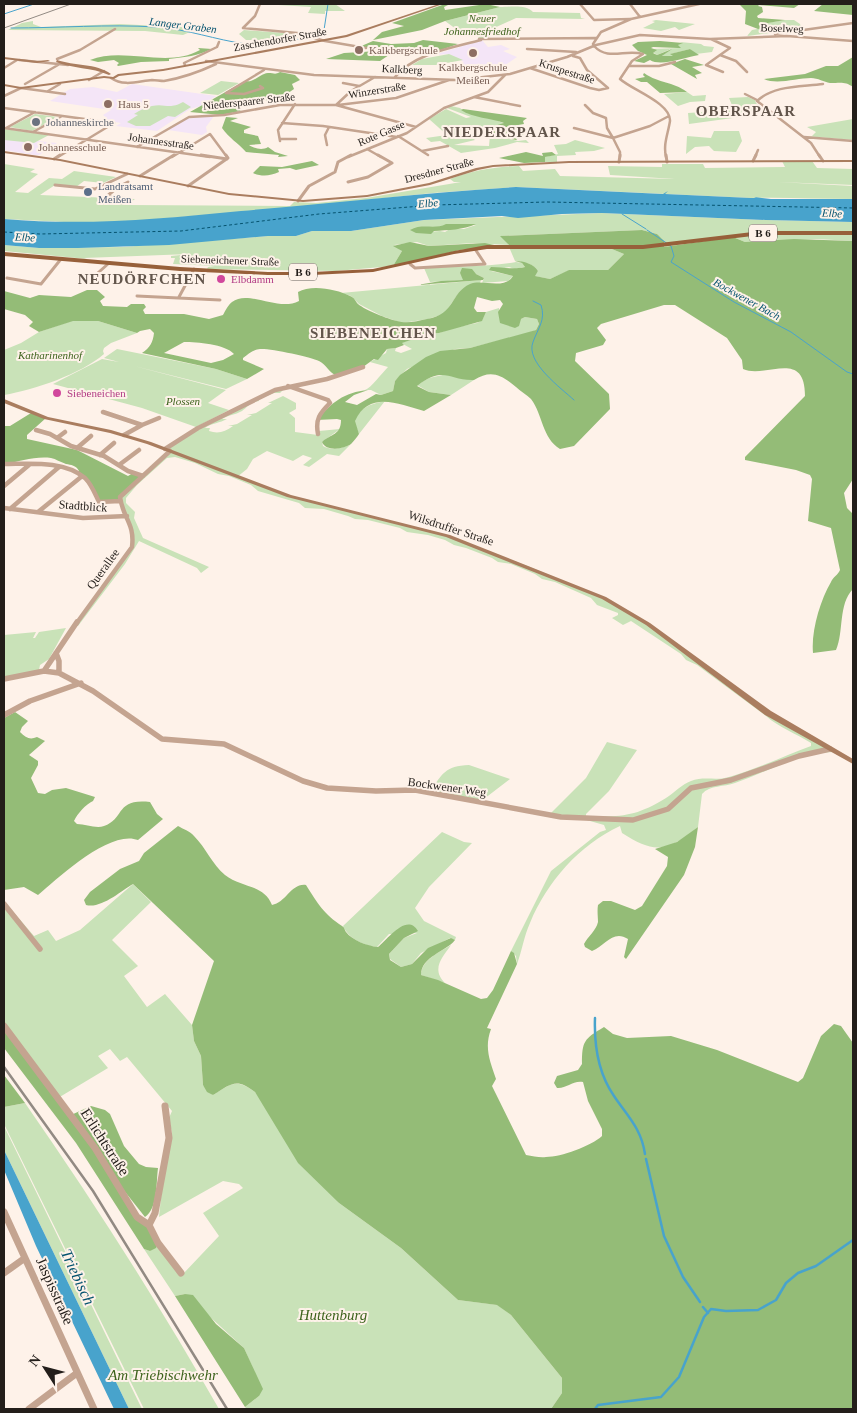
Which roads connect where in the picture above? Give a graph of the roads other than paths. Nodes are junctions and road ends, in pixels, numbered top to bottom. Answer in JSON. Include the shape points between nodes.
{"nodes":[{"id":1,"x":260,"y":4,"type":"edge"},
{"id":2,"x":441,"y":4,"type":"edge"},
{"id":3,"x":580,"y":4,"type":"edge"},
{"id":4,"x":630,"y":4,"type":"edge"},
{"id":5,"x":700,"y":4,"type":"edge"},
{"id":6,"x":640,"y":17,"type":"junction"},
{"id":7,"x":630,"y":20,"type":"junction"},
{"id":8,"x":853,"y":23,"type":"edge"},
{"id":9,"x":115,"y":29,"type":"dead end"},
{"id":10,"x":758,"y":36,"type":"junction"},
{"id":11,"x":483,"y":38,"type":"junction"},
{"id":12,"x":596,"y":38,"type":"junction"},
{"id":13,"x":479,"y":39,"type":"dead end"},
{"id":14,"x":711,"y":39,"type":"junction"},
{"id":15,"x":322,"y":41,"type":"junction"},
{"id":16,"x":853,"y":41,"type":"edge"},
{"id":17,"x":219,"y":42,"type":"dead end"},
{"id":18,"x":594,"y":46,"type":"junction"},
{"id":19,"x":366,"y":48,"type":"dead end"},
{"id":20,"x":528,"y":49,"type":"dead end"},
{"id":21,"x":579,"y":53,"type":"junction"},
{"id":22,"x":572,"y":55,"type":"junction"},
{"id":23,"x":720,"y":55,"type":"junction"},
{"id":24,"x":4,"y":58,"type":"edge"},
{"id":25,"x":18,"y":60,"type":"junction"},
{"id":26,"x":206,"y":61,"type":"junction"},
{"id":27,"x":57,"y":62,"type":"junction"},
{"id":28,"x":676,"y":62,"type":"dead end"},
{"id":29,"x":217,"y":64,"type":"junction"},
{"id":30,"x":185,"y":65,"type":"junction"},
{"id":31,"x":629,"y":66,"type":"junction"},
{"id":32,"x":4,"y":68,"type":"edge"},
{"id":33,"x":530,"y":68,"type":"junction"},
{"id":34,"x":264,"y":70,"type":"junction"},
{"id":35,"x":104,"y":71,"type":"junction"},
{"id":36,"x":723,"y":72,"type":"dead end"},
{"id":37,"x":747,"y":72,"type":"dead end"},
{"id":38,"x":504,"y":75,"type":"junction"},
{"id":39,"x":110,"y":76,"type":"junction"},
{"id":40,"x":376,"y":76,"type":"junction"},
{"id":41,"x":394,"y":77,"type":"junction"},
{"id":42,"x":90,"y":80,"type":"junction"},
{"id":43,"x":449,"y":80,"type":"junction"},
{"id":44,"x":344,"y":83,"type":"dead end"},
{"id":45,"x":25,"y":84,"type":"dead end"},
{"id":46,"x":60,"y":84,"type":"junction"},
{"id":47,"x":823,"y":84,"type":"dead end"},
{"id":48,"x":4,"y":86,"type":"edge"},
{"id":49,"x":260,"y":86,"type":"dead end"},
{"id":50,"x":360,"y":86,"type":"junction"},
{"id":51,"x":21,"y":88,"type":"junction"},
{"id":52,"x":48,"y":92,"type":"junction"},
{"id":53,"x":64,"y":94,"type":"dead end"},
{"id":54,"x":744,"y":94,"type":"dead end"},
{"id":55,"x":4,"y":96,"type":"edge"},
{"id":56,"x":474,"y":97,"type":"junction"},
{"id":57,"x":757,"y":100,"type":"junction"},
{"id":58,"x":295,"y":104,"type":"junction"},
{"id":59,"x":336,"y":105,"type":"junction"},
{"id":60,"x":585,"y":105,"type":"dead end"},
{"id":61,"x":341,"y":106,"type":"junction"},
{"id":62,"x":520,"y":106,"type":"dead end"},
{"id":63,"x":4,"y":108,"type":"edge"},
{"id":64,"x":36,"y":112,"type":"junction"},
{"id":65,"x":62,"y":116,"type":"junction"},
{"id":66,"x":669,"y":116,"type":"junction"},
{"id":67,"x":282,"y":123,"type":"junction"},
{"id":68,"x":416,"y":126,"type":"junction"},
{"id":69,"x":329,"y":127,"type":"junction"},
{"id":70,"x":5,"y":128,"type":"edge"},
{"id":71,"x":574,"y":128,"type":"dead end"},
{"id":72,"x":33,"y":132,"type":"junction"},
{"id":73,"x":398,"y":136,"type":"junction"},
{"id":74,"x":803,"y":136,"type":"junction"},
{"id":75,"x":613,"y":138,"type":"junction"},
{"id":76,"x":296,"y":139,"type":"dead end"},
{"id":77,"x":88,"y":140,"type":"junction"},
{"id":78,"x":853,"y":141,"type":"edge"},
{"id":79,"x":327,"y":146,"type":"dead end"},
{"id":80,"x":448,"y":146,"type":"dead end"},
{"id":81,"x":137,"y":147,"type":"junction"},
{"id":82,"x":367,"y":149,"type":"junction"},
{"id":83,"x":758,"y":150,"type":"dead end"},
{"id":84,"x":422,"y":151,"type":"junction"},
{"id":85,"x":4,"y":152,"type":"edge"},
{"id":86,"x":177,"y":152,"type":"junction"},
{"id":87,"x":428,"y":155,"type":"dead end"},
{"id":88,"x":54,"y":159,"type":"junction"},
{"id":89,"x":227,"y":159,"type":"junction"},
{"id":90,"x":753,"y":161,"type":"junction"},
{"id":91,"x":823,"y":161,"type":"junction"},
{"id":92,"x":853,"y":161,"type":"edge"},
{"id":93,"x":619,"y":162,"type":"junction"},
{"id":94,"x":667,"y":162,"type":"junction"},
{"id":95,"x":127,"y":174,"type":"junction"},
{"id":96,"x":140,"y":176,"type":"junction"},
{"id":97,"x":128,"y":182,"type":"dead end"},
{"id":98,"x":348,"y":182,"type":"dead end"},
{"id":99,"x":56,"y":185,"type":"dead end"},
{"id":100,"x":103,"y":186,"type":"junction"},
{"id":101,"x":188,"y":186,"type":"junction"},
{"id":102,"x":118,"y":187,"type":"junction"},
{"id":103,"x":125,"y":198,"type":"dead end"},
{"id":104,"x":298,"y":201,"type":"junction"},
{"id":105,"x":853,"y":233,"type":"edge"},
{"id":106,"x":475,"y":248,"type":"junction"},
{"id":107,"x":4,"y":254,"type":"edge"},
{"id":108,"x":61,"y":259,"type":"junction"},
{"id":109,"x":108,"y":263,"type":"junction"},
{"id":110,"x":410,"y":264,"type":"junction"},
{"id":111,"x":194,"y":269,"type":"junction"},
{"id":112,"x":7,"y":278,"type":"dead end"},
{"id":113,"x":90,"y":280,"type":"dead end"},
{"id":114,"x":137,"y":296,"type":"dead end"},
{"id":115,"x":179,"y":297,"type":"junction"},
{"id":116,"x":220,"y":300,"type":"dead end"},
{"id":117,"x":363,"y":367,"type":"dead end"},
{"id":118,"x":287,"y":386,"type":"junction"},
{"id":119,"x":4,"y":401,"type":"edge"},
{"id":120,"x":104,"y":412,"type":"dead end"},
{"id":121,"x":159,"y":418,"type":"dead end"},
{"id":122,"x":142,"y":426,"type":"junction"},
{"id":123,"x":36,"y":430,"type":"dead end"},
{"id":124,"x":65,"y":432,"type":"dead end"},
{"id":125,"x":318,"y":434,"type":"dead end"},
{"id":126,"x":124,"y":435,"type":"junction"},
{"id":127,"x":91,"y":436,"type":"dead end"},
{"id":128,"x":58,"y":438,"type":"junction"},
{"id":129,"x":114,"y":443,"type":"dead end"},
{"id":130,"x":77,"y":448,"type":"junction"},
{"id":131,"x":138,"y":450,"type":"dead end"},
{"id":132,"x":168,"y":450,"type":"junction"},
{"id":133,"x":100,"y":455,"type":"junction"},
{"id":134,"x":4,"y":464,"type":"edge"},
{"id":135,"x":30,"y":465,"type":"junction"},
{"id":136,"x":119,"y":465,"type":"junction"},
{"id":137,"x":59,"y":467,"type":"junction"},
{"id":138,"x":143,"y":476,"type":"junction"},
{"id":139,"x":81,"y":477,"type":"junction"},
{"id":140,"x":4,"y":486,"type":"edge"},
{"id":141,"x":120,"y":501,"type":"junction"},
{"id":142,"x":4,"y":508,"type":"edge"},
{"id":143,"x":10,"y":509,"type":"junction"},
{"id":144,"x":38,"y":512,"type":"junction"},
{"id":145,"x":127,"y":516,"type":"junction"},
{"id":146,"x":56,"y":653,"type":"junction"},
{"id":147,"x":44,"y":671,"type":"junction"},
{"id":148,"x":59,"y":672,"type":"junction"},
{"id":149,"x":4,"y":679,"type":"edge"},
{"id":150,"x":81,"y":683,"type":"junction"},
{"id":151,"x":4,"y":715,"type":"edge"},
{"id":152,"x":830,"y":749,"type":"junction"},
{"id":153,"x":853,"y":762,"type":"edge"},
{"id":154,"x":4,"y":904,"type":"edge"},
{"id":155,"x":40,"y":949,"type":"dead end"},
{"id":156,"x":4,"y":1026,"type":"edge"},
{"id":157,"x":165,"y":1106,"type":"dead end"},
{"id":158,"x":4,"y":1212,"type":"edge"},
{"id":159,"x":149,"y":1225,"type":"junction"},
{"id":160,"x":25,"y":1258,"type":"junction"},
{"id":161,"x":4,"y":1273,"type":"edge"},
{"id":162,"x":181,"y":1273,"type":"dead end"},
{"id":163,"x":77,"y":1373,"type":"junction"},
{"id":164,"x":29,"y":1409,"type":"edge"},
{"id":165,"x":94,"y":1409,"type":"edge"}],
"edges":[{"from":1,"to":15,"type":"street","via":[[244,28],[305,35]]},
{"from":2,"to":15,"type":"main road","name":"Zaschendorfer Straße","via":[[360,33]]},
{"from":3,"to":7,"type":"street","via":[[594,20]]},
{"from":4,"to":6,"type":"street"},
{"from":5,"to":6,"type":"street"},
{"from":6,"to":7,"type":"street"},
{"from":7,"to":12,"type":"street","via":[[601,32]]},
{"from":8,"to":10,"type":"street"},
{"from":9,"to":27,"type":"street"},
{"from":10,"to":14,"type":"street","name":"Boselweg"},
{"from":10,"to":16,"type":"street","name":"Boselweg"},
{"from":11,"to":12,"type":"street"},
{"from":11,"to":13,"type":"street"},
{"from":11,"to":41,"type":"street","via":[[422,58]]},
{"from":12,"to":18,"type":"street"},
{"from":14,"to":18,"type":"street","name":"Boselweg","via":[[642,34]]},
{"from":14,"to":23,"type":"street","name":"Boselweg","via":[[731,49]]},
{"from":15,"to":19,"type":"street"},
{"from":15,"to":26,"type":"main road","name":"Zaschendorfer Straße"},
{"from":17,"to":30,"type":"street","via":[[217,47]]},
{"from":18,"to":21,"type":"street","name":"Kalkberg"},
{"from":18,"to":31,"type":"street","via":[[607,54],[643,54]]},
{"from":20,"to":21,"type":"street"},
{"from":21,"to":22,"type":"street","name":"Kalkberg"},
{"from":22,"to":33,"type":"street","name":"Kalkberg"},
{"from":22,"to":33,"type":"street","name":"Kruspestraße","via":[[581,58],[586,70],[608,88],[596,90]]},
{"from":23,"to":36,"type":"street","via":[[706,65]]},
{"from":23,"to":37,"type":"street","via":[[736,61]]},
{"from":24,"to":25,"type":"main road"},
{"from":25,"to":27,"type":"street"},
{"from":25,"to":27,"type":"main road"},
{"from":25,"to":32,"type":"street"},
{"from":26,"to":29,"type":"street","name":"Kalkberg"},
{"from":26,"to":30,"type":"main road","name":"Zaschendorfer Straße"},
{"from":27,"to":35,"type":"main road"},
{"from":27,"to":45,"type":"street"},
{"from":28,"to":31,"type":"street","via":[[659,66]]},
{"from":29,"to":34,"type":"street","name":"Kalkberg"},
{"from":29,"to":39,"type":"street","via":[[193,74],[137,84],[115,81]]},
{"from":30,"to":39,"type":"main road","name":"Zaschendorfer Straße"},
{"from":31,"to":66,"type":"street","via":[[622,81],[654,99]]},
{"from":33,"to":38,"type":"street","name":"Kalkberg"},
{"from":34,"to":40,"type":"street","name":"Kalkberg"},
{"from":34,"to":49,"type":"street","via":[[226,92],[250,93],[263,88]]},
{"from":35,"to":39,"type":"main road"},
{"from":35,"to":42,"type":"street"},
{"from":38,"to":43,"type":"street","name":"Kalkberg"},
{"from":38,"to":56,"type":"street","name":"Rote Gasse","via":[[490,90]]},
{"from":39,"to":42,"type":"main road"},
{"from":40,"to":41,"type":"street","name":"Kalkberg"},
{"from":40,"to":50,"type":"street"},
{"from":41,"to":43,"type":"street","name":"Kalkberg"},
{"from":42,"to":46,"type":"main road"},
{"from":43,"to":61,"type":"street","name":"Winzerstraße","via":[[396,98]]},
{"from":44,"to":50,"type":"street"},
{"from":46,"to":51,"type":"main road"},
{"from":46,"to":52,"type":"street"},
{"from":47,"to":57,"type":"street","via":[[769,92]]},
{"from":48,"to":51,"type":"main road"},
{"from":50,"to":59,"type":"street"},
{"from":51,"to":52,"type":"street"},
{"from":51,"to":55,"type":"street"},
{"from":52,"to":53,"type":"street"},
{"from":54,"to":57,"type":"street"},
{"from":56,"to":62,"type":"street"},
{"from":56,"to":68,"type":"street","name":"Rote Gasse","via":[[449,106]]},
{"from":57,"to":74,"type":"street"},
{"from":58,"to":59,"type":"street","name":"Niederspaarer Straße"},
{"from":58,"to":67,"type":"street"},
{"from":58,"to":81,"type":"street","name":"Niederspaarer Straße","via":[[188,117]]},
{"from":59,"to":61,"type":"street","name":"Niederspaarer Straße"},
{"from":60,"to":75,"type":"street","via":[[606,118]]},
{"from":61,"to":68,"type":"street","name":"Niederspaarer Straße"},
{"from":63,"to":64,"type":"street"},
{"from":64,"to":65,"type":"street"},
{"from":64,"to":70,"type":"street"},
{"from":65,"to":72,"type":"street"},
{"from":65,"to":77,"type":"street","via":[[114,123]]},
{"from":66,"to":75,"type":"street"},
{"from":66,"to":94,"type":"street","via":[[664,148]]},
{"from":67,"to":69,"type":"street"},
{"from":67,"to":76,"type":"street","via":[[278,132],[280,140]]},
{"from":68,"to":73,"type":"street","name":"Rote Gasse"},
{"from":69,"to":73,"type":"street"},
{"from":69,"to":79,"type":"street"},
{"from":70,"to":72,"type":"street","name":"Johannesstraße"},
{"from":71,"to":75,"type":"street"},
{"from":72,"to":77,"type":"street","name":"Johannesstraße"},
{"from":73,"to":82,"type":"street","name":"Rote Gasse"},
{"from":73,"to":84,"type":"street"},
{"from":74,"to":78,"type":"street"},
{"from":74,"to":91,"type":"street"},
{"from":75,"to":93,"type":"street","via":[[620,152]]},
{"from":77,"to":81,"type":"street","name":"Johannesstraße"},
{"from":77,"to":88,"type":"street"},
{"from":80,"to":84,"type":"street"},
{"from":81,"to":86,"type":"street","name":"Johannesstraße"},
{"from":82,"to":98,"type":"street","via":[[392,163],[368,177]]},
{"from":82,"to":104,"type":"street","name":"Rote Gasse","via":[[340,160],[335,172],[309,186]]},
{"from":83,"to":90,"type":"street"},
{"from":84,"to":87,"type":"street"},
{"from":85,"to":88,"type":"main road","name":"Dresdner Straße"},
{"from":86,"to":89,"type":"street","name":"Johannesstraße"},
{"from":86,"to":89,"type":"street","via":[[210,134],[228,156]]},
{"from":86,"to":96,"type":"street"},
{"from":88,"to":95,"type":"main road","name":"Dresdner Straße"},
{"from":89,"to":101,"type":"street"},
{"from":90,"to":91,"type":"main road","name":"Dresdner Straße"},
{"from":90,"to":94,"type":"main road","name":"Dresdner Straße"},
{"from":91,"to":92,"type":"main road","name":"Dresdner Straße"},
{"from":93,"to":94,"type":"main road","name":"Dresdner Straße"},
{"from":93,"to":104,"type":"main road","name":"Dresdner Straße","via":[[486,167],[430,184],[367,196]]},
{"from":95,"to":96,"type":"main road","name":"Dresdner Straße"},
{"from":95,"to":100,"type":"street"},
{"from":96,"to":101,"type":"main road","name":"Dresdner Straße"},
{"from":97,"to":102,"type":"street"},
{"from":99,"to":100,"type":"street","via":[[95,189]]},
{"from":100,"to":102,"type":"street"},
{"from":101,"to":104,"type":"main road","name":"Dresdner Straße"},
{"from":102,"to":103,"type":"street","via":[[106,197]]},
{"from":105,"to":106,"type":"main road","name":"Siebeneichener Straße","number":"B 6","via":[[761,233],[670,245]]},
{"from":106,"to":110,"type":"main road","name":"Siebeneichener Straße","number":"B 6"},
{"from":106,"to":110,"type":"street","name":"Siebeneichener Straße","via":[[485,264],[414,268]]},
{"from":107,"to":108,"type":"main road","name":"Siebeneichener Straße","number":"B 6"},
{"from":108,"to":109,"type":"main road","name":"Siebeneichener Straße","number":"B 6"},
{"from":108,"to":112,"type":"street","via":[[41,284]]},
{"from":109,"to":111,"type":"main road","name":"Siebeneichener Straße","number":"B 6"},
{"from":109,"to":113,"type":"street"},
{"from":110,"to":111,"type":"main road","name":"Siebeneichener Straße","number":"B 6","via":[[339,272]]},
{"from":111,"to":115,"type":"street"},
{"from":114,"to":115,"type":"street"},
{"from":115,"to":116,"type":"street"},
{"from":117,"to":118,"type":"street","via":[[327,379]]},
{"from":118,"to":125,"type":"street","via":[[330,402],[318,414]]},
{"from":118,"to":132,"type":"street","via":[[198,428]]},
{"from":119,"to":126,"type":"main road","name":"Wilsdruffer Straße","via":[[46,418]]},
{"from":120,"to":122,"type":"street"},
{"from":121,"to":122,"type":"street"},
{"from":122,"to":126,"type":"street"},
{"from":123,"to":128,"type":"street"},
{"from":124,"to":128,"type":"street"},
{"from":126,"to":132,"type":"main road","name":"Wilsdruffer Straße"},
{"from":127,"to":130,"type":"street"},
{"from":128,"to":130,"type":"street"},
{"from":129,"to":133,"type":"street"},
{"from":130,"to":133,"type":"street"},
{"from":131,"to":136,"type":"street"},
{"from":132,"to":138,"type":"street"},
{"from":132,"to":152,"type":"main road","name":"Wilsdruffer Straße","via":[[289,496],[448,536],[604,598],[671,639],[768,712]]},
{"from":133,"to":136,"type":"street"},
{"from":134,"to":135,"type":"street","name":"Stadtblick"},
{"from":135,"to":137,"type":"street","name":"Stadtblick"},
{"from":135,"to":140,"type":"street"},
{"from":136,"to":138,"type":"street"},
{"from":137,"to":139,"type":"street","name":"Stadtblick"},
{"from":137,"to":143,"type":"street"},
{"from":138,"to":141,"type":"street","via":[[127,489]]},
{"from":139,"to":141,"type":"street","name":"Stadtblick","via":[[93,488],[99,502]]},
{"from":139,"to":144,"type":"street","name":"Stadtblick"},
{"from":141,"to":145,"type":"street","name":"Querallee"},
{"from":142,"to":143,"type":"street","name":"Stadtblick"},
{"from":143,"to":144,"type":"street","name":"Stadtblick"},
{"from":144,"to":145,"type":"street","name":"Stadtblick","via":[[83,518]]},
{"from":145,"to":146,"type":"street","name":"Querallee","via":[[134,532],[132,547]]},
{"from":146,"to":147,"type":"street","name":"Querallee"},
{"from":146,"to":148,"type":"street"},
{"from":147,"to":148,"type":"street","name":"Bockwener Weg"},
{"from":147,"to":149,"type":"street","name":"Bockwener Weg"},
{"from":148,"to":150,"type":"street","name":"Bockwener Weg"},
{"from":150,"to":151,"type":"street","via":[[30,701]]},
{"from":150,"to":152,"type":"street","name":"Bockwener Weg","via":[[162,739],[224,744],[304,781],[340,789],[430,792],[561,817],[643,818],[668,809],[691,788],[731,780],[798,756]]},
{"from":152,"to":153,"type":"main road","name":"Wilsdruffer Straße"},
{"from":154,"to":155,"type":"street"},
{"from":156,"to":159,"type":"street","name":"Erlichtstraße","via":[[95,1148],[137,1217]]},
{"from":157,"to":159,"type":"street","via":[[169,1138],[156,1212]]},
{"from":158,"to":160,"type":"street","name":"Jaspisstraße"},
{"from":159,"to":162,"type":"street","name":"Erlichtstraße"},
{"from":160,"to":161,"type":"street"},
{"from":160,"to":163,"type":"street","name":"Jaspisstraße"},
{"from":163,"to":164,"type":"street"},
{"from":163,"to":165,"type":"street","name":"Jaspisstraße"}]}
